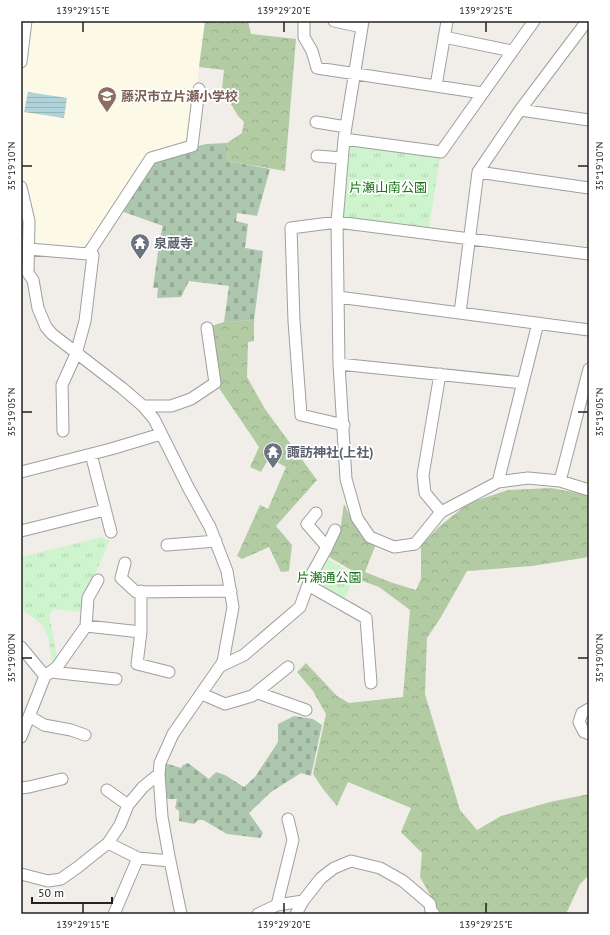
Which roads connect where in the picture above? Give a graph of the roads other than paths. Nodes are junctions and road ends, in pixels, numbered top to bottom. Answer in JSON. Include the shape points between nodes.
{"nodes":[{"id":1,"x":26,"y":21,"type":"edge"},
{"id":2,"x":304,"y":21,"type":"edge"},
{"id":3,"x":334,"y":21,"type":"edge"},
{"id":4,"x":447,"y":21,"type":"edge"},
{"id":5,"x":534,"y":21,"type":"edge"},
{"id":6,"x":587,"y":21,"type":"edge"},
{"id":7,"x":362,"y":24,"type":"edge"},
{"id":8,"x":444,"y":37,"type":"junction"},
{"id":9,"x":512,"y":51,"type":"junction"},
{"id":10,"x":21,"y":62,"type":"edge"},
{"id":11,"x":354,"y":73,"type":"junction"},
{"id":12,"x":436,"y":86,"type":"junction"},
{"id":13,"x":199,"y":89,"type":"dead end"},
{"id":14,"x":482,"y":93,"type":"junction"},
{"id":15,"x":520,"y":110,"type":"junction"},
{"id":16,"x":589,"y":120,"type":"edge"},
{"id":17,"x":316,"y":122,"type":"dead end"},
{"id":18,"x":346,"y":127,"type":"junction"},
{"id":19,"x":344,"y":139,"type":"junction"},
{"id":20,"x":317,"y":156,"type":"dead end"},
{"id":21,"x":342,"y":158,"type":"junction"},
{"id":22,"x":478,"y":172,"type":"junction"},
{"id":23,"x":21,"y":187,"type":"edge"},
{"id":24,"x":589,"y":188,"type":"edge"},
{"id":25,"x":337,"y":222,"type":"junction"},
{"id":26,"x":470,"y":238,"type":"junction"},
{"id":27,"x":29,"y":249,"type":"junction"},
{"id":28,"x":88,"y":254,"type":"junction"},
{"id":29,"x":589,"y":254,"type":"edge"},
{"id":30,"x":25,"y":276,"type":"edge"},
{"id":31,"x":338,"y":297,"type":"junction"},
{"id":32,"x":460,"y":313,"type":"junction"},
{"id":33,"x":538,"y":323,"type":"junction"},
{"id":34,"x":208,"y":328,"type":"dead end"},
{"id":35,"x":589,"y":330,"type":"edge"},
{"id":36,"x":76,"y":354,"type":"junction"},
{"id":37,"x":340,"y":364,"type":"junction"},
{"id":38,"x":589,"y":369,"type":"edge"},
{"id":39,"x":440,"y":374,"type":"junction"},
{"id":40,"x":523,"y":383,"type":"junction"},
{"id":41,"x":143,"y":406,"type":"junction"},
{"id":42,"x":344,"y":425,"type":"junction"},
{"id":43,"x":63,"y":431,"type":"dead end"},
{"id":44,"x":161,"y":434,"type":"junction"},
{"id":45,"x":91,"y":454,"type":"junction"},
{"id":46,"x":21,"y":472,"type":"edge"},
{"id":47,"x":560,"y":481,"type":"junction"},
{"id":48,"x":498,"y":482,"type":"junction"},
{"id":49,"x":589,"y":490,"type":"edge"},
{"id":50,"x":105,"y":510,"type":"junction"},
{"id":51,"x":441,"y":512,"type":"junction"},
{"id":52,"x":316,"y":513,"type":"dead end"},
{"id":53,"x":335,"y":530,"type":"dead end"},
{"id":54,"x":21,"y":531,"type":"edge"},
{"id":55,"x":111,"y":532,"type":"dead end"},
{"id":56,"x":216,"y":541,"type":"junction"},
{"id":57,"x":167,"y":545,"type":"dead end"},
{"id":58,"x":327,"y":548,"type":"junction"},
{"id":59,"x":125,"y":563,"type":"dead end"},
{"id":60,"x":98,"y":580,"type":"dead end"},
{"id":61,"x":308,"y":585,"type":"junction"},
{"id":62,"x":141,"y":591,"type":"junction"},
{"id":63,"x":231,"y":591,"type":"junction"},
{"id":64,"x":86,"y":626,"type":"junction"},
{"id":65,"x":141,"y":632,"type":"junction"},
{"id":66,"x":21,"y":646,"type":"edge"},
{"id":67,"x":221,"y":666,"type":"junction"},
{"id":68,"x":288,"y":667,"type":"dead end"},
{"id":69,"x":169,"y":672,"type":"dead end"},
{"id":70,"x":48,"y":674,"type":"junction"},
{"id":71,"x":116,"y":679,"type":"dead end"},
{"id":72,"x":371,"y":683,"type":"dead end"},
{"id":73,"x":258,"y":693,"type":"junction"},
{"id":74,"x":202,"y":694,"type":"junction"},
{"id":75,"x":589,"y":709,"type":"edge"},
{"id":76,"x":306,"y":710,"type":"dead end"},
{"id":77,"x":29,"y":716,"type":"junction"},
{"id":78,"x":589,"y":734,"type":"edge"},
{"id":79,"x":85,"y":735,"type":"dead end"},
{"id":80,"x":21,"y":737,"type":"edge"},
{"id":81,"x":159,"y":774,"type":"junction"},
{"id":82,"x":62,"y":779,"type":"dead end"},
{"id":83,"x":21,"y":788,"type":"edge"},
{"id":84,"x":107,"y":790,"type":"dead end"},
{"id":85,"x":128,"y":805,"type":"junction"},
{"id":86,"x":288,"y":819,"type":"dead end"},
{"id":87,"x":108,"y":843,"type":"junction"},
{"id":88,"x":138,"y":858,"type":"junction"},
{"id":89,"x":170,"y":861,"type":"junction"},
{"id":90,"x":21,"y":874,"type":"edge"},
{"id":91,"x":303,"y":901,"type":"junction"},
{"id":92,"x":277,"y":905,"type":"junction"},
{"id":93,"x":114,"y":914,"type":"edge"},
{"id":94,"x":181,"y":914,"type":"edge"},
{"id":95,"x":258,"y":914,"type":"edge"},
{"id":96,"x":296,"y":914,"type":"edge"},
{"id":97,"x":434,"y":914,"type":"edge"}],
"edges":[{"from":1,"to":10,"type":"street"},
{"from":2,"to":11,"type":"street","via":[[304,37],[317,68]]},
{"from":3,"to":7,"type":"street"},
{"from":4,"to":8,"type":"street"},
{"from":5,"to":9,"type":"street"},
{"from":6,"to":15,"type":"street"},
{"from":7,"to":11,"type":"street"},
{"from":8,"to":9,"type":"street"},
{"from":8,"to":12,"type":"street"},
{"from":9,"to":14,"type":"street"},
{"from":11,"to":12,"type":"street"},
{"from":11,"to":18,"type":"street"},
{"from":12,"to":14,"type":"street"},
{"from":13,"to":28,"type":"street","via":[[192,146],[151,158]]},
{"from":14,"to":19,"type":"street","via":[[441,152]]},
{"from":15,"to":16,"type":"street"},
{"from":15,"to":22,"type":"street"},
{"from":17,"to":18,"type":"street"},
{"from":18,"to":19,"type":"street"},
{"from":19,"to":21,"type":"street"},
{"from":20,"to":21,"type":"street"},
{"from":21,"to":25,"type":"street"},
{"from":22,"to":24,"type":"street"},
{"from":22,"to":26,"type":"street"},
{"from":23,"to":27,"type":"street","via":[[29,221]]},
{"from":25,"to":26,"type":"street"},
{"from":25,"to":31,"type":"street"},
{"from":25,"to":42,"type":"street","via":[[291,228],[294,321],[301,415]]},
{"from":26,"to":29,"type":"street"},
{"from":26,"to":32,"type":"street"},
{"from":27,"to":28,"type":"street"},
{"from":27,"to":30,"type":"street"},
{"from":28,"to":36,"type":"street","via":[[93,255],[85,321]]},
{"from":30,"to":36,"type":"street","via":[[33,280],[38,308],[46,327]]},
{"from":31,"to":32,"type":"street"},
{"from":31,"to":37,"type":"street"},
{"from":32,"to":33,"type":"street"},
{"from":33,"to":35,"type":"street"},
{"from":33,"to":40,"type":"street"},
{"from":34,"to":41,"type":"street","via":[[215,383],[191,398],[171,406]]},
{"from":36,"to":41,"type":"street"},
{"from":36,"to":43,"type":"street","via":[[62,385]]},
{"from":37,"to":39,"type":"street"},
{"from":37,"to":42,"type":"street"},
{"from":38,"to":47,"type":"street"},
{"from":39,"to":40,"type":"street"},
{"from":39,"to":51,"type":"street","via":[[423,475],[425,493]]},
{"from":40,"to":48,"type":"street"},
{"from":41,"to":44,"type":"street","via":[[154,419]]},
{"from":42,"to":51,"type":"street","via":[[346,479],[357,518],[370,536],[394,547],[415,544]]},
{"from":44,"to":45,"type":"street"},
{"from":44,"to":56,"type":"street"},
{"from":45,"to":46,"type":"street"},
{"from":45,"to":50,"type":"street"},
{"from":47,"to":48,"type":"street","via":[[528,478]]},
{"from":47,"to":49,"type":"street"},
{"from":48,"to":51,"type":"street"},
{"from":50,"to":54,"type":"street"},
{"from":50,"to":55,"type":"street"},
{"from":52,"to":58,"type":"street","via":[[306,524]]},
{"from":53,"to":58,"type":"street"},
{"from":56,"to":57,"type":"street"},
{"from":56,"to":63,"type":"street"},
{"from":58,"to":61,"type":"street"},
{"from":59,"to":62,"type":"street","via":[[121,578],[136,592]]},
{"from":60,"to":64,"type":"street","via":[[88,598]]},
{"from":61,"to":67,"type":"street","via":[[300,607],[244,655]]},
{"from":61,"to":72,"type":"street","via":[[366,618]]},
{"from":62,"to":63,"type":"street"},
{"from":62,"to":65,"type":"street"},
{"from":63,"to":67,"type":"street","via":[[233,608]]},
{"from":64,"to":65,"type":"street"},
{"from":64,"to":70,"type":"street","via":[[57,667]]},
{"from":65,"to":69,"type":"street","via":[[137,664]]},
{"from":66,"to":70,"type":"street"},
{"from":67,"to":74,"type":"street"},
{"from":68,"to":73,"type":"street"},
{"from":70,"to":71,"type":"street"},
{"from":70,"to":77,"type":"street"},
{"from":73,"to":74,"type":"street","via":[[226,704]]},
{"from":73,"to":76,"type":"street"},
{"from":74,"to":81,"type":"street","via":[[173,734],[162,757]]},
{"from":75,"to":78,"type":"street","via":[[582,714],[580,722],[584,732]]},
{"from":77,"to":79,"type":"street","via":[[44,725]]},
{"from":77,"to":80,"type":"street"},
{"from":81,"to":85,"type":"street","via":[[143,787]]},
{"from":81,"to":89,"type":"street","via":[[162,817]]},
{"from":82,"to":83,"type":"street"},
{"from":84,"to":85,"type":"street"},
{"from":85,"to":87,"type":"street","via":[[120,825]]},
{"from":86,"to":92,"type":"street","via":[[293,840]]},
{"from":87,"to":88,"type":"street"},
{"from":87,"to":90,"type":"street","via":[[61,879],[48,881]]},
{"from":88,"to":89,"type":"street"},
{"from":88,"to":93,"type":"street"},
{"from":89,"to":94,"type":"street"},
{"from":91,"to":92,"type":"street"},
{"from":91,"to":96,"type":"street"},
{"from":91,"to":97,"type":"street","via":[[321,878],[334,868],[351,861],[380,868],[403,881],[430,904]]},
{"from":92,"to":95,"type":"street"}]}
